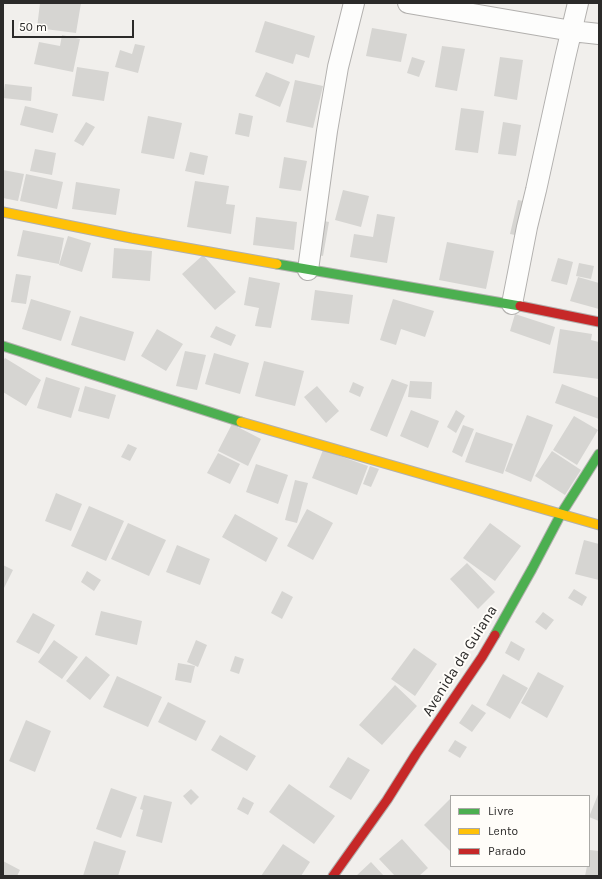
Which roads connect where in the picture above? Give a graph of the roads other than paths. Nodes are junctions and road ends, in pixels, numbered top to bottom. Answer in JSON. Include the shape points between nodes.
{"nodes":[{"id":1,"x":354,"y":3,"type":"edge"},
{"id":2,"x":408,"y":3,"type":"edge"},
{"id":3,"x":578,"y":3,"type":"edge"},
{"id":4,"x":572,"y":31,"type":"junction"},
{"id":5,"x":599,"y":34,"type":"edge"},
{"id":6,"x":3,"y":212,"type":"edge"},
{"id":7,"x":308,"y":270,"type":"junction"},
{"id":8,"x":512,"y":304,"type":"junction"},
{"id":9,"x":599,"y":322,"type":"edge"},
{"id":10,"x":3,"y":346,"type":"edge"},
{"id":11,"x":599,"y":454,"type":"edge"},
{"id":12,"x":561,"y":514,"type":"junction"},
{"id":13,"x":599,"y":525,"type":"edge"},
{"id":14,"x":333,"y":876,"type":"edge"}],
"edges":[{"from":1,"to":7,"type":"street","via":[[338,67]]},
{"from":2,"to":4,"type":"street"},
{"from":3,"to":4,"type":"street"},
{"from":4,"to":5,"type":"street"},
{"from":4,"to":8,"type":"street","via":[[526,226]]},
{"from":6,"to":7,"type":"street"},
{"from":7,"to":8,"type":"street"},
{"from":8,"to":9,"type":"street"},
{"from":10,"to":12,"type":"street","via":[[242,422]]},
{"from":11,"to":12,"type":"street","name":"Avenida da Guiana"},
{"from":12,"to":13,"type":"street"},
{"from":12,"to":14,"type":"street","name":"Avenida da Guiana","via":[[482,657]]}]}
